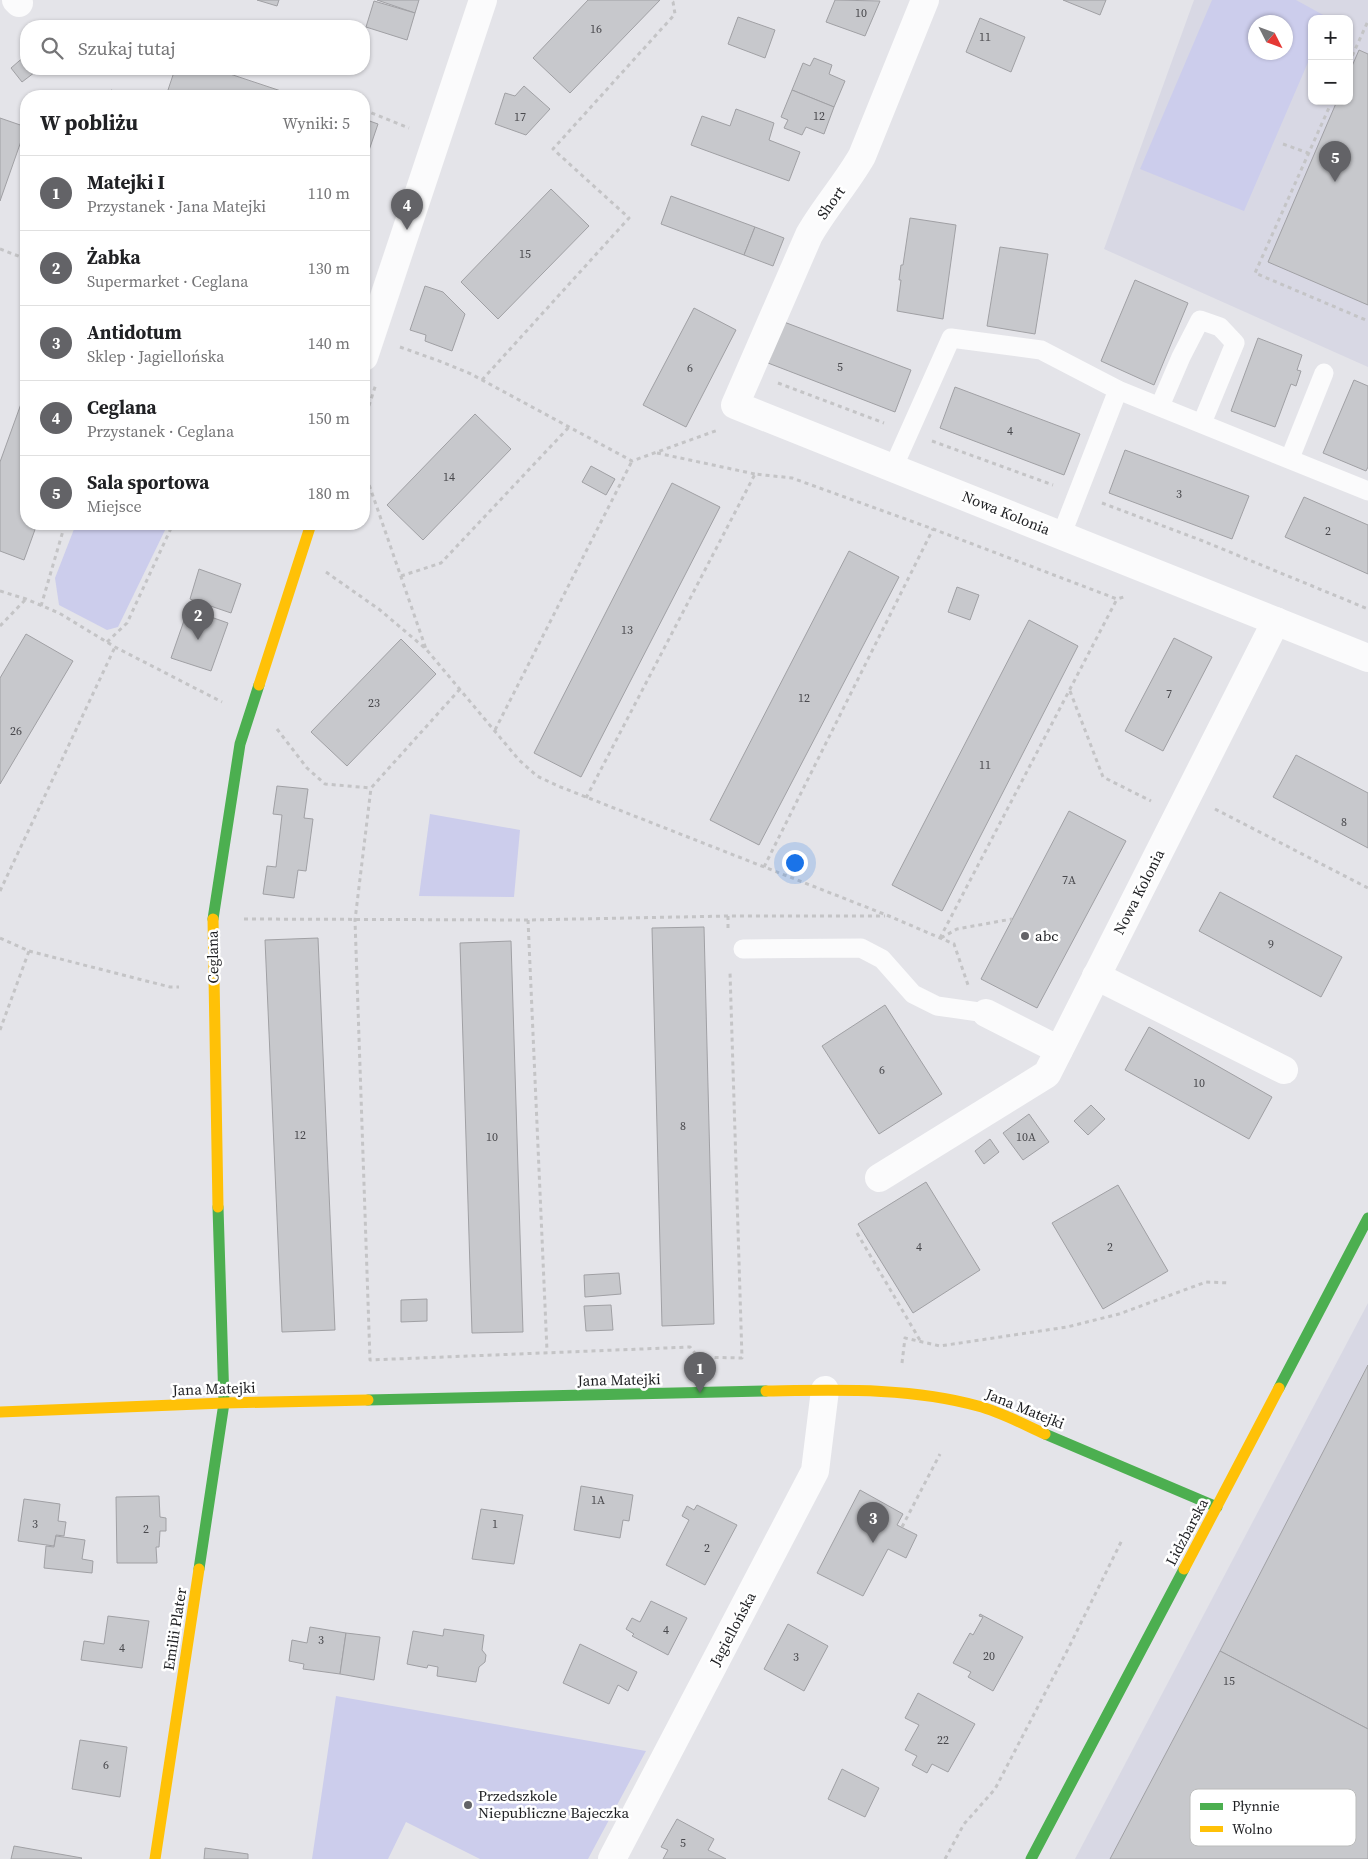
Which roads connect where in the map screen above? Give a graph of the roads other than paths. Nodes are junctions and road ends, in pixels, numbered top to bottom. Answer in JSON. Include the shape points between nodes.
{"nodes":[{"id":1,"x":482,"y":0,"type":"edge"},
{"id":2,"x":925,"y":0,"type":"edge"},
{"id":3,"x":370,"y":339,"type":"edge"},
{"id":4,"x":1324,"y":373,"type":"dead end"},
{"id":5,"x":1118,"y":390,"type":"junction"},
{"id":6,"x":735,"y":406,"type":"joint"},
{"id":7,"x":1160,"y":406,"type":"junction"},
{"id":8,"x":1202,"y":423,"type":"junction"},
{"id":9,"x":1290,"y":458,"type":"junction"},
{"id":10,"x":893,"y":468,"type":"junction"},
{"id":11,"x":1368,"y":491,"type":"edge"},
{"id":12,"x":309,"y":530,"type":"edge"},
{"id":13,"x":1061,"y":536,"type":"junction"},
{"id":14,"x":1276,"y":621,"type":"junction"},
{"id":15,"x":1368,"y":658,"type":"edge"},
{"id":16,"x":744,"y":950,"type":"dead end"},
{"id":17,"x":1096,"y":976,"type":"junction"},
{"id":18,"x":986,"y":1013,"type":"joint"},
{"id":19,"x":1059,"y":1050,"type":"junction"},
{"id":20,"x":1284,"y":1070,"type":"dead end"},
{"id":21,"x":879,"y":1178,"type":"dead end"},
{"id":22,"x":1368,"y":1218,"type":"edge"},
{"id":23,"x":825,"y":1390,"type":"junction"},
{"id":24,"x":224,"y":1403,"type":"junction"},
{"id":25,"x":0,"y":1412,"type":"edge"},
{"id":26,"x":1217,"y":1507,"type":"junction"},
{"id":27,"x":155,"y":1859,"type":"edge"},
{"id":28,"x":612,"y":1859,"type":"edge"},
{"id":29,"x":1031,"y":1859,"type":"edge"}],
"edges":[{"from":1,"to":3,"type":"street"},
{"from":2,"to":6,"type":"street","name":"Short","via":[[862,156],[809,234]]},
{"from":4,"to":9,"type":"lane"},
{"from":5,"to":7,"type":"lane"},
{"from":5,"to":10,"type":"lane","via":[[1041,350],[951,338]]},
{"from":5,"to":13,"type":"lane"},
{"from":6,"to":10,"type":"street","name":"Nowa Kolonia"},
{"from":7,"to":8,"type":"lane"},
{"from":7,"to":8,"type":"lane","via":[[1200,320],[1220,327],[1235,343]]},
{"from":8,"to":9,"type":"lane"},
{"from":9,"to":11,"type":"lane"},
{"from":10,"to":13,"type":"street","name":"Nowa Kolonia"},
{"from":12,"to":24,"type":"street","name":"Ceglana","via":[[240,744],[213,920]]},
{"from":13,"to":14,"type":"street","name":"Nowa Kolonia"},
{"from":14,"to":15,"type":"street","name":"Nowa Kolonia"},
{"from":14,"to":17,"type":"street","name":"Nowa Kolonia"},
{"from":16,"to":18,"type":"lane","via":[[861,948],[882,959],[913,994],[937,1006]]},
{"from":17,"to":19,"type":"street","name":"Nowa Kolonia"},
{"from":17,"to":20,"type":"street"},
{"from":18,"to":19,"type":"street"},
{"from":19,"to":21,"type":"street","name":"Nowa Kolonia","via":[[1047,1074]]},
{"from":22,"to":26,"type":"street","name":"Lidzbarska"},
{"from":23,"to":24,"type":"street","name":"Jana Matejki"},
{"from":23,"to":26,"type":"street","name":"Jana Matejki","via":[[933,1395],[980,1406]]},
{"from":23,"to":28,"type":"street","name":"Jagiellońska","via":[[816,1471]]},
{"from":24,"to":25,"type":"street","name":"Jana Matejki"},
{"from":24,"to":27,"type":"street","name":"Emilii Plater"},
{"from":26,"to":29,"type":"street","name":"Lidzbarska"}]}
